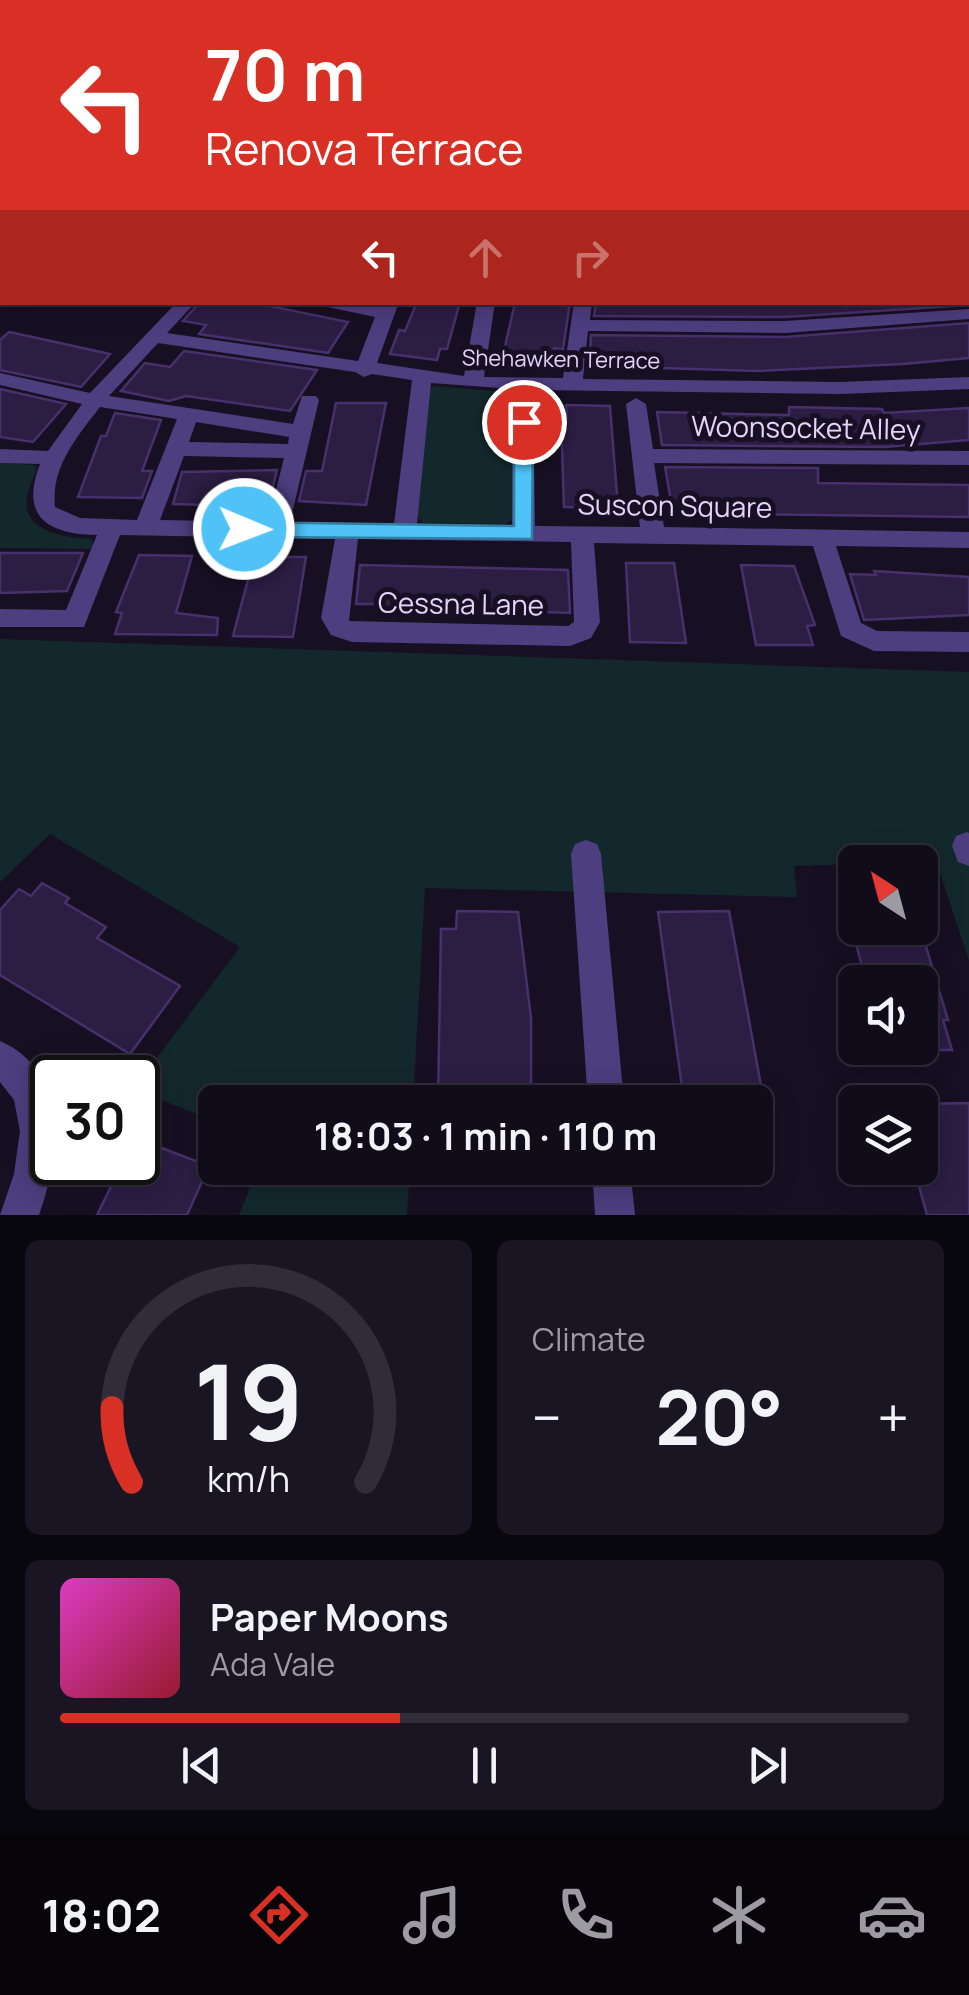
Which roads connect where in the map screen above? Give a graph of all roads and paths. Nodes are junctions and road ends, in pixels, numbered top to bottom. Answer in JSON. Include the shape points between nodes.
{"nodes":[{"id":1,"x":184,"y":305,"type":"edge"},
{"id":2,"x":351,"y":305,"type":"edge"},
{"id":3,"x":486,"y":305,"type":"edge"},
{"id":4,"x":583,"y":305,"type":"edge"},
{"id":5,"x":388,"y":308,"type":"edge"},
{"id":6,"x":969,"y":314,"type":"edge"},
{"id":7,"x":580,"y":325,"type":"junction"},
{"id":8,"x":155,"y":337,"type":"junction"},
{"id":9,"x":364,"y":371,"type":"junction"},
{"id":10,"x":0,"y":379,"type":"edge"},
{"id":11,"x":422,"y":379,"type":"junction"},
{"id":12,"x":473,"y":383,"type":"junction"},
{"id":13,"x":969,"y":383,"type":"edge"},
{"id":14,"x":523,"y":385,"type":"junction"},
{"id":15,"x":572,"y":386,"type":"junction"},
{"id":16,"x":92,"y":400,"type":"junction"},
{"id":17,"x":309,"y":400,"type":"dead end"},
{"id":18,"x":636,"y":404,"type":"dead end"},
{"id":19,"x":188,"y":414,"type":"junction"},
{"id":20,"x":299,"y":441,"type":"junction"},
{"id":21,"x":175,"y":449,"type":"junction"},
{"id":22,"x":0,"y":456,"type":"edge"},
{"id":23,"x":643,"y":456,"type":"junction"},
{"id":24,"x":57,"y":458,"type":"junction"},
{"id":25,"x":969,"y":458,"type":"edge"},
{"id":26,"x":112,"y":527,"type":"junction"},
{"id":27,"x":146,"y":528,"type":"junction"},
{"id":28,"x":278,"y":530,"type":"junction"},
{"id":29,"x":348,"y":531,"type":"junction"},
{"id":30,"x":405,"y":532,"type":"junction"},
{"id":31,"x":524,"y":534,"type":"junction"},
{"id":32,"x":582,"y":534,"type":"junction"},
{"id":33,"x":654,"y":535,"type":"junction"},
{"id":34,"x":822,"y":538,"type":"junction"},
{"id":35,"x":969,"y":540,"type":"edge"},
{"id":36,"x":0,"y":618,"type":"edge"},
{"id":37,"x":969,"y":642,"type":"edge"},
{"id":38,"x":586,"y":854,"type":"dead end"},
{"id":39,"x":0,"y":1059,"type":"edge"},
{"id":40,"x":605,"y":1085,"type":"edge"},
{"id":41,"x":612,"y":1185,"type":"edge"},
{"id":42,"x":19,"y":1215,"type":"edge"},
{"id":43,"x":615,"y":1215,"type":"edge"}],
"edges":[{"from":1,"to":8,"type":"street","name":"Suscon Square"},
{"from":2,"to":5,"type":"street"},
{"from":3,"to":12,"type":"street"},
{"from":4,"to":7,"type":"street"},
{"from":5,"to":9,"type":"street"},
{"from":6,"to":7,"type":"street","via":[[802,326]]},
{"from":7,"to":15,"type":"street"},
{"from":8,"to":9,"type":"street","name":"Shehawken Terrace"},
{"from":8,"to":16,"type":"street","name":"Suscon Square"},
{"from":9,"to":11,"type":"street","name":"Shehawken Terrace"},
{"from":10,"to":16,"type":"street"},
{"from":11,"to":12,"type":"street","name":"Shehawken Terrace"},
{"from":11,"to":30,"type":"street"},
{"from":12,"to":14,"type":"street","name":"Shehawken Terrace"},
{"from":13,"to":15,"type":"street","name":"Shehawken Terrace"},
{"from":14,"to":15,"type":"street","name":"Shehawken Terrace"},
{"from":14,"to":31,"type":"street"},
{"from":16,"to":19,"type":"street"},
{"from":16,"to":24,"type":"street","name":"Suscon Square"},
{"from":17,"to":20,"type":"street"},
{"from":18,"to":23,"type":"street"},
{"from":19,"to":20,"type":"street"},
{"from":19,"to":21,"type":"street"},
{"from":20,"to":21,"type":"street"},
{"from":20,"to":28,"type":"street"},
{"from":21,"to":27,"type":"street"},
{"from":22,"to":24,"type":"street"},
{"from":23,"to":25,"type":"street","name":"Woonsocket Alley"},
{"from":23,"to":33,"type":"street"},
{"from":24,"to":26,"type":"street","name":"Suscon Square","via":[[42,506],[67,524]]},
{"from":26,"to":27,"type":"street","name":"Suscon Square"},
{"from":26,"to":36,"type":"street","via":[[74,620]]},
{"from":27,"to":28,"type":"street","name":"Suscon Square"},
{"from":28,"to":29,"type":"street","name":"Suscon Square"},
{"from":29,"to":30,"type":"street","name":"Suscon Square"},
{"from":29,"to":32,"type":"street","name":"Cessna Lane","via":[[334,618],[340,628],[570,636],[588,622]]},
{"from":30,"to":31,"type":"street","name":"Suscon Square"},
{"from":31,"to":32,"type":"street","name":"Suscon Square"},
{"from":32,"to":33,"type":"street","name":"Suscon Square"},
{"from":33,"to":34,"type":"street","name":"Suscon Square"},
{"from":34,"to":35,"type":"street","name":"Suscon Square"},
{"from":34,"to":37,"type":"street","via":[[850,629],[860,637]]},
{"from":38,"to":40,"type":"street"},
{"from":39,"to":42,"type":"street","via":[[31,1092],[40,1126],[37,1168]]},
{"from":41,"to":43,"type":"street"}]}
